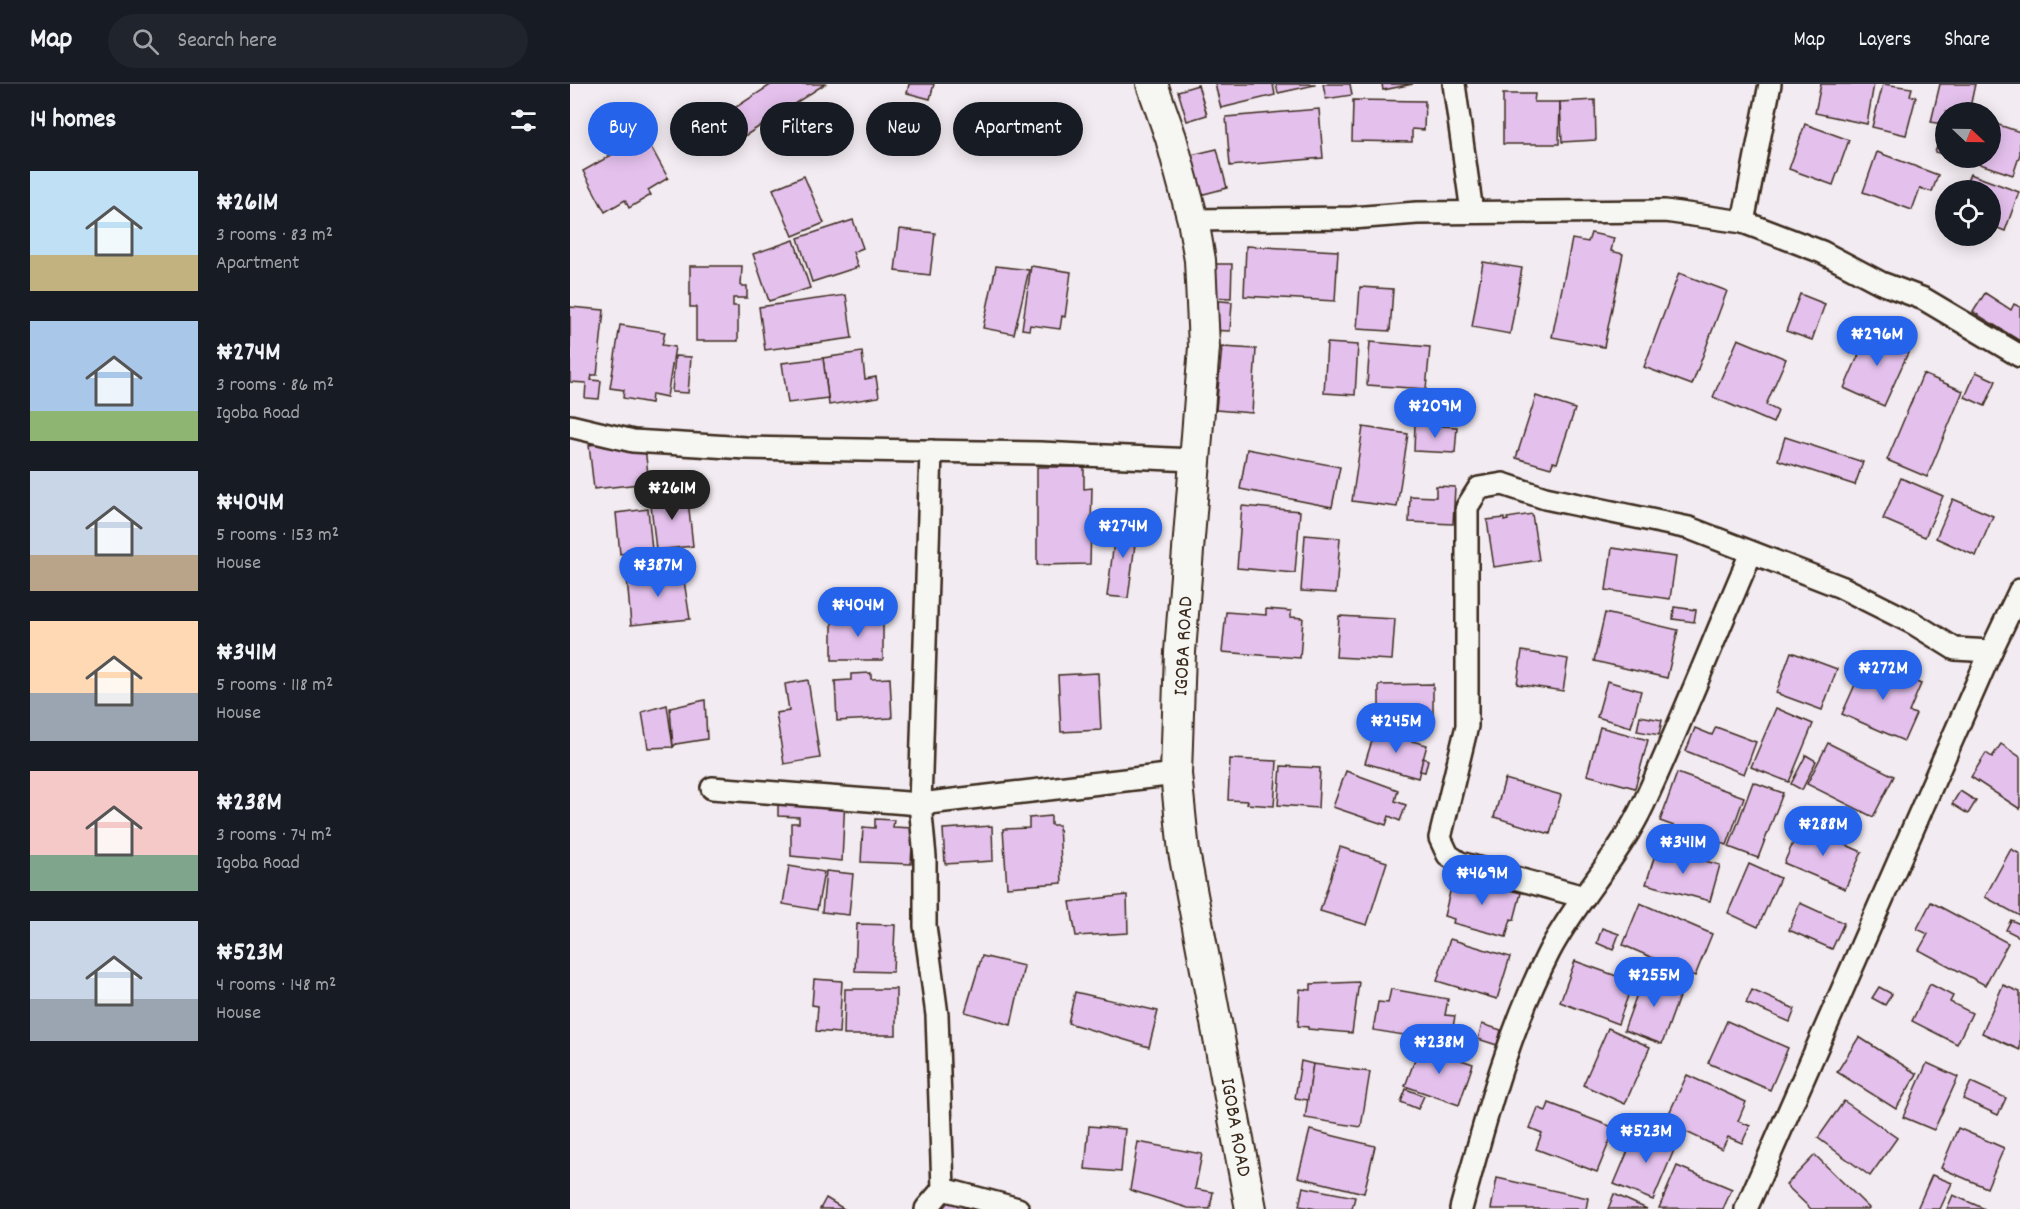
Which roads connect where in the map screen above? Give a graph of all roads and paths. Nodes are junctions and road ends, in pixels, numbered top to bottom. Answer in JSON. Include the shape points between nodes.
{"nodes":[{"id":1,"x":1152,"y":84,"type":"edge"},
{"id":2,"x":1454,"y":84,"type":"edge"},
{"id":3,"x":1770,"y":84,"type":"edge"},
{"id":4,"x":1472,"y":212,"type":"junction"},
{"id":5,"x":1193,"y":220,"type":"junction"},
{"id":6,"x":1743,"y":222,"type":"junction"},
{"id":7,"x":2020,"y":356,"type":"edge"},
{"id":8,"x":570,"y":426,"type":"edge"},
{"id":9,"x":930,"y":451,"type":"junction"},
{"id":10,"x":1193,"y":460,"type":"junction"},
{"id":11,"x":1751,"y":553,"type":"junction"},
{"id":12,"x":2020,"y":590,"type":"edge"},
{"id":13,"x":1992,"y":651,"type":"junction"},
{"id":14,"x":1176,"y":774,"type":"junction"},
{"id":15,"x":712,"y":788,"type":"dead end"},
{"id":16,"x":921,"y":804,"type":"junction"},
{"id":17,"x":1584,"y":897,"type":"junction"},
{"id":18,"x":943,"y":1188,"type":"junction"},
{"id":19,"x":1254,"y":1208,"type":"edge"},
{"id":20,"x":926,"y":1209,"type":"edge"},
{"id":21,"x":1018,"y":1209,"type":"edge"},
{"id":22,"x":1461,"y":1209,"type":"edge"},
{"id":23,"x":1746,"y":1209,"type":"edge"}],
"edges":[{"from":1,"to":5,"type":"street","name":"IGOBA ROAD"},
{"from":2,"to":4,"type":"street"},
{"from":3,"to":6,"type":"street"},
{"from":4,"to":5,"type":"street"},
{"from":4,"to":6,"type":"street","via":[[1665,211]]},
{"from":5,"to":10,"type":"street","name":"IGOBA ROAD","via":[[1200,260],[1204,347]]},
{"from":6,"to":7,"type":"street","via":[[1822,252],[1881,283],[1924,299]]},
{"from":8,"to":9,"type":"street","via":[[633,441],[746,448]]},
{"from":9,"to":10,"type":"street"},
{"from":9,"to":16,"type":"street"},
{"from":10,"to":14,"type":"street","name":"IGOBA ROAD"},
{"from":11,"to":13,"type":"street","via":[[1841,587],[1955,649]]},
{"from":11,"to":17,"type":"street","via":[[1644,804]]},
{"from":11,"to":17,"type":"street","via":[[1689,528],[1545,498],[1503,484],[1479,488],[1467,507],[1467,726],[1440,838],[1448,855],[1460,863]]},
{"from":12,"to":13,"type":"street"},
{"from":13,"to":23,"type":"street"},
{"from":14,"to":16,"type":"street"},
{"from":14,"to":19,"type":"street","name":"IGOBA ROAD","via":[[1184,852]]},
{"from":15,"to":16,"type":"street"},
{"from":16,"to":18,"type":"street","via":[[925,926],[937,1015]]},
{"from":17,"to":22,"type":"street","via":[[1551,950],[1520,1012],[1494,1087]]},
{"from":18,"to":20,"type":"street"},
{"from":18,"to":21,"type":"street"}]}
